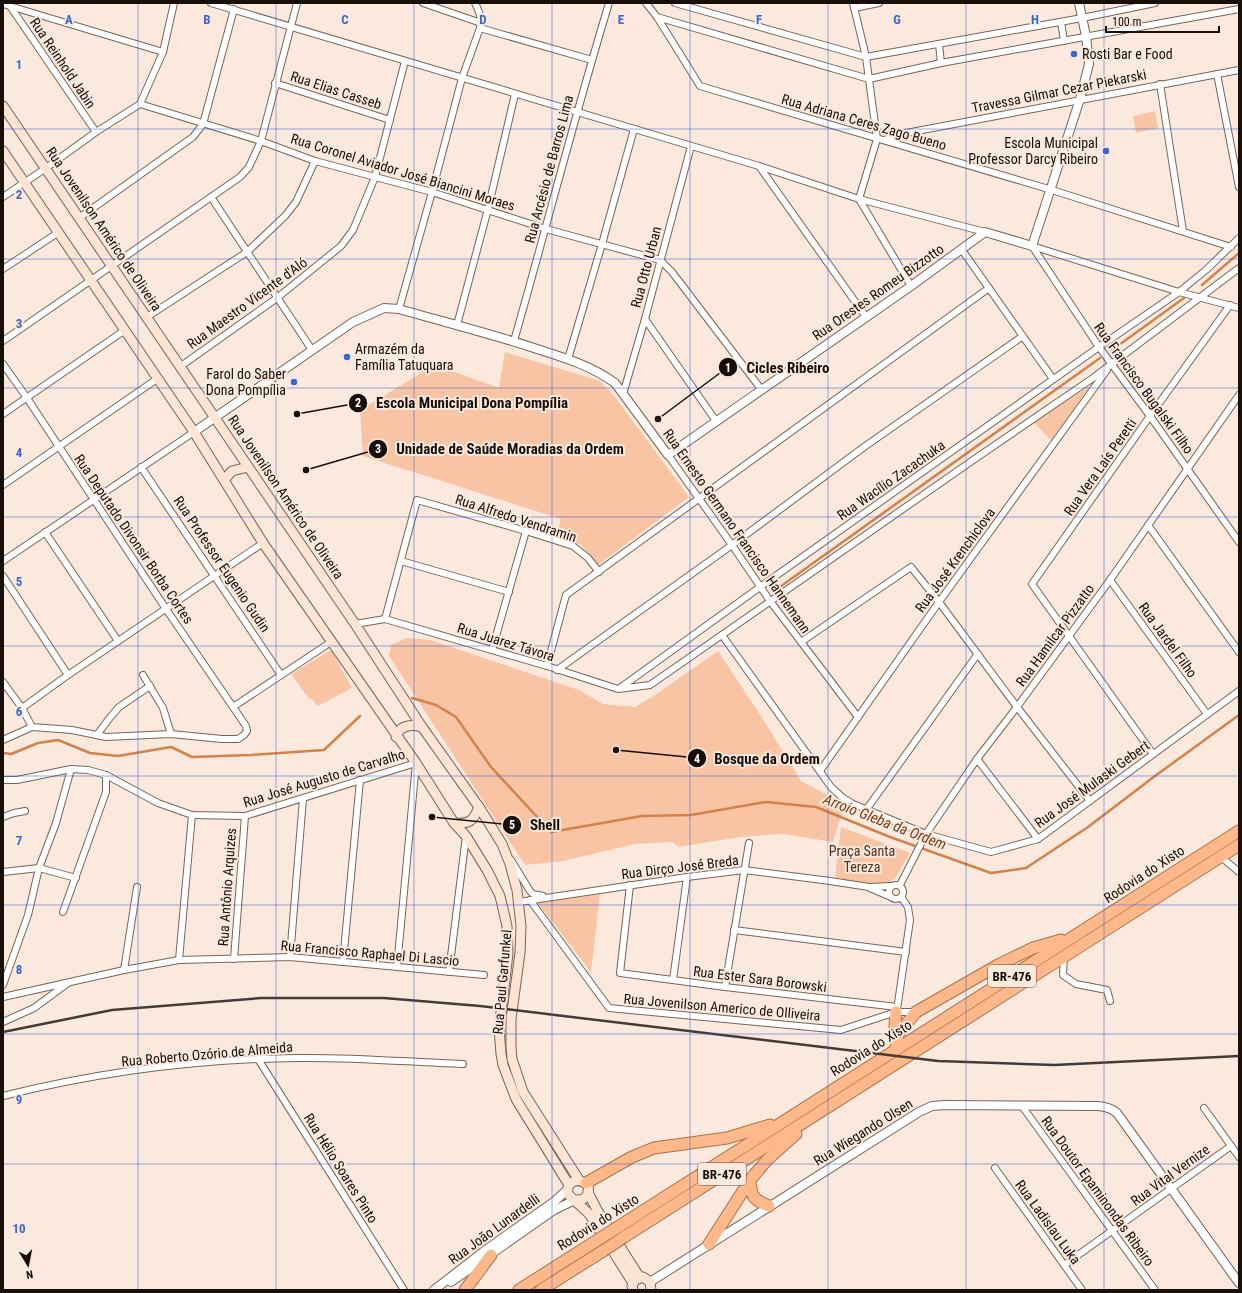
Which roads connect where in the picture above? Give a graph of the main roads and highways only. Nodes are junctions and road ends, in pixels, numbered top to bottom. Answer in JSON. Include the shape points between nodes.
{"nodes":[{"id":1,"x":3,"y":106,"type":"edge"},
{"id":2,"x":3,"y":151,"type":"edge"},
{"id":3,"x":248,"y":467,"type":"junction"},
{"id":4,"x":224,"y":480,"type":"junction"},
{"id":5,"x":422,"y":727,"type":"junction"},
{"id":6,"x":396,"y":737,"type":"junction"},
{"id":7,"x":479,"y":808,"type":"junction"},
{"id":8,"x":454,"y":823,"type":"junction"},
{"id":9,"x":1239,"y":831,"type":"edge"},
{"id":10,"x":502,"y":844,"type":"joint"},
{"id":11,"x":1239,"y":845,"type":"edge"},
{"id":12,"x":1077,"y":935,"type":"junction"},
{"id":13,"x":897,"y":1009,"type":"road end"},
{"id":14,"x":898,"y":1034,"type":"junction"},
{"id":15,"x":896,"y":1050,"type":"junction"},
{"id":16,"x":820,"y":1112,"type":"junction"},
{"id":17,"x":786,"y":1120,"type":"junction"},
{"id":18,"x":750,"y":1180,"type":"junction"},
{"id":19,"x":584,"y":1185,"type":"junction"},
{"id":20,"x":569,"y":1187,"type":"junction"},
{"id":21,"x":575,"y":1200,"type":"junction"},
{"id":22,"x":769,"y":1206,"type":"road end"},
{"id":23,"x":709,"y":1244,"type":"road end"},
{"id":24,"x":489,"y":1252,"type":"road end"},
{"id":25,"x":635,"y":1283,"type":"edge"},
{"id":26,"x":650,"y":1286,"type":"edge"},
{"id":27,"x":466,"y":1290,"type":"edge"},
{"id":28,"x":519,"y":1290,"type":"edge"},
{"id":29,"x":541,"y":1290,"type":"edge"}],
"edges":[{"from":1,"to":3,"type":"main road","name":"Rua Jovenilson Américo de Oliveira"},
{"from":2,"to":4,"type":"main road"},
{"from":3,"to":4,"type":"main road","via":[[232,471]]},
{"from":3,"to":5,"type":"main road","name":"Rua Jovenilson Américo de Oliveira"},
{"from":4,"to":6,"type":"main road","via":[[263,543]]},
{"from":5,"to":6,"type":"main road","via":[[404,727]]},
{"from":5,"to":7,"type":"main road","name":"Rua Jovenilson Américo de Oliveira"},
{"from":6,"to":8,"type":"main road","via":[[416,763]]},
{"from":7,"to":8,"type":"main road","via":[[471,821]]},
{"from":7,"to":10,"type":"main road","name":"Rua Jovenilson Américo de Oliveira"},
{"from":8,"to":20,"type":"main road","name":"Rua Paul Garfunkel","via":[[466,836],[487,870],[500,896],[504,911],[508,940],[507,966],[499,1029],[503,1065],[516,1099]]},
{"from":9,"to":12,"type":"highway","name":"Rodovia do Xisto","number":"BR-476"},
{"from":10,"to":19,"type":"main road","name":"Rua Paul Garfunkel","via":[[512,871],[519,902],[521,939],[511,1019],[512,1059],[524,1092]]},
{"from":11,"to":16,"type":"highway","name":"Rodovia do Xisto","number":"BR-476"},
{"from":12,"to":14,"type":"highway","via":[[1033,948],[1000,964],[916,1012]]},
{"from":12,"to":15,"type":"highway","name":"Rodovia do Xisto","number":"BR-476"},
{"from":13,"to":14,"type":"highway"},
{"from":14,"to":15,"type":"highway"},
{"from":15,"to":17,"type":"highway","name":"Rodovia do Xisto","number":"BR-476"},
{"from":16,"to":18,"type":"highway","via":[[767,1160]]},
{"from":16,"to":29,"type":"highway","name":"Rodovia do Xisto","number":"BR-476","bridge":true},
{"from":17,"to":19,"type":"highway","via":[[727,1138],[654,1148],[632,1157]]},
{"from":17,"to":28,"type":"highway","name":"Rodovia do Xisto","number":"BR-476","bridge":true},
{"from":18,"to":22,"type":"highway","via":[[754,1198]]},
{"from":18,"to":23,"type":"highway"},
{"from":19,"to":20,"type":"main road","via":[[573,1182]]},
{"from":19,"to":21,"type":"main road","via":[[587,1195],[582,1200]]},
{"from":19,"to":25,"type":"main road","name":"Rua Paul Garfunkel"},
{"from":20,"to":21,"type":"main road","via":[[570,1196]]},
{"from":21,"to":25,"type":"main road","via":[[590,1215]]},
{"from":24,"to":27,"type":"highway"},
{"from":25,"to":26,"type":"main road","via":[[646,1278]]}]}
